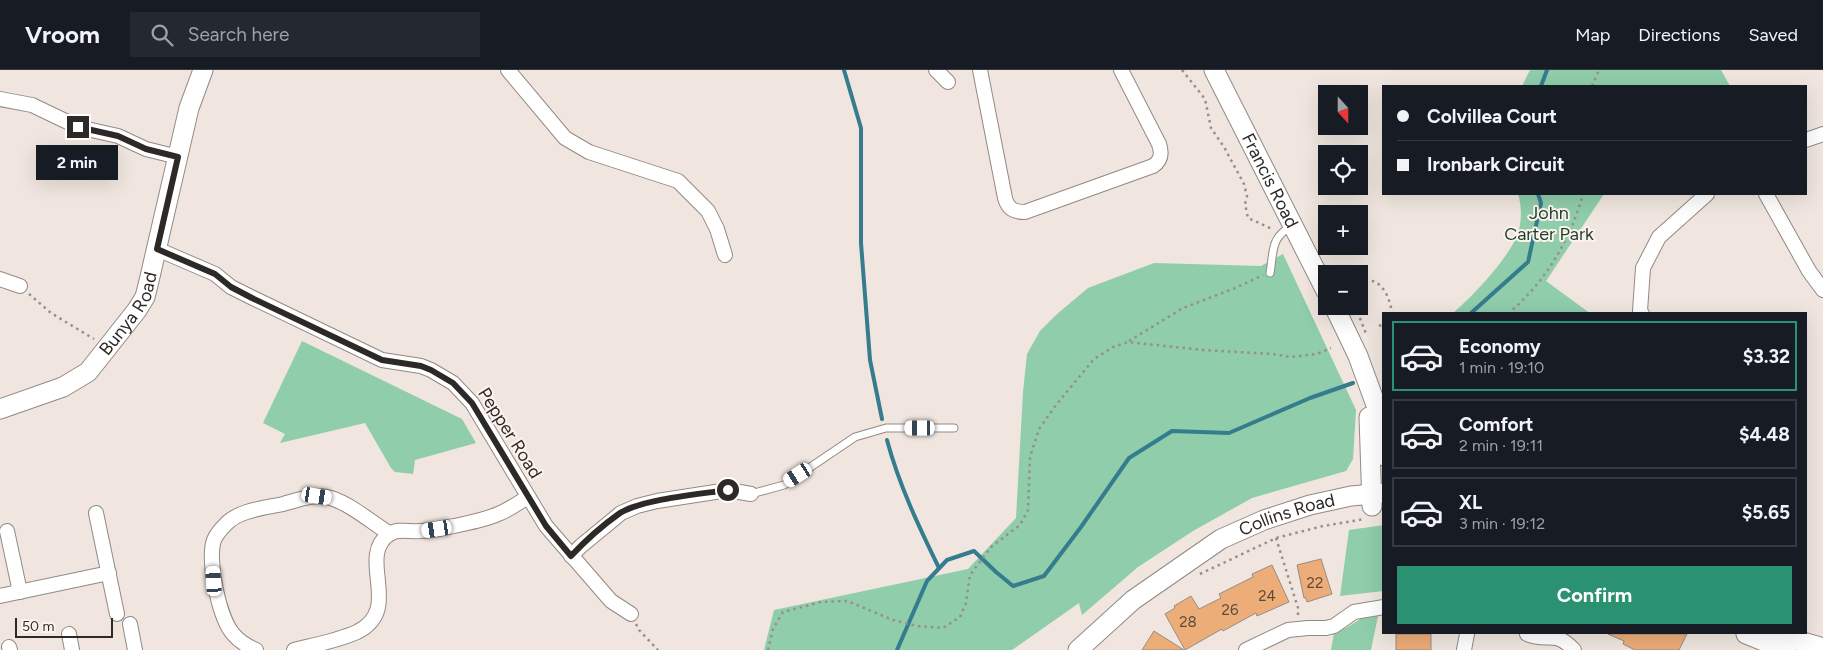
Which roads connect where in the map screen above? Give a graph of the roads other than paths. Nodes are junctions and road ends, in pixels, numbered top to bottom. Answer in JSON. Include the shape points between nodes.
{"nodes":[{"id":1,"x":203,"y":70,"type":"edge"},
{"id":2,"x":508,"y":70,"type":"edge"},
{"id":3,"x":936,"y":70,"type":"edge"},
{"id":4,"x":980,"y":70,"type":"edge"},
{"id":5,"x":1121,"y":70,"type":"edge"},
{"id":6,"x":1214,"y":70,"type":"edge"},
{"id":7,"x":948,"y":82,"type":"dead end"},
{"id":8,"x":0,"y":99,"type":"edge"},
{"id":9,"x":1823,"y":134,"type":"edge"},
{"id":10,"x":1807,"y":140,"type":"edge"},
{"id":11,"x":178,"y":157,"type":"junction"},
{"id":12,"x":1706,"y":195,"type":"edge"},
{"id":13,"x":1767,"y":195,"type":"edge"},
{"id":14,"x":1285,"y":228,"type":"junction"},
{"id":15,"x":157,"y":249,"type":"junction"},
{"id":16,"x":725,"y":255,"type":"dead end"},
{"id":17,"x":1270,"y":273,"type":"road end"},
{"id":18,"x":0,"y":279,"type":"edge"},
{"id":19,"x":1318,"y":279,"type":"edge"},
{"id":20,"x":20,"y":286,"type":"road end"},
{"id":21,"x":1823,"y":290,"type":"edge"},
{"id":22,"x":1639,"y":312,"type":"edge"},
{"id":23,"x":1338,"y":315,"type":"edge"},
{"id":24,"x":1370,"y":391,"type":"junction"},
{"id":25,"x":0,"y":409,"type":"edge"},
{"id":26,"x":954,"y":428,"type":"dead end"},
{"id":27,"x":1382,"y":436,"type":"edge"},
{"id":28,"x":751,"y":494,"type":"joint"},
{"id":29,"x":528,"y":497,"type":"junction"},
{"id":30,"x":1375,"y":504,"type":"edge"},
{"id":31,"x":96,"y":513,"type":"dead end"},
{"id":32,"x":7,"y":531,"type":"dead end"},
{"id":33,"x":390,"y":534,"type":"junction"},
{"id":34,"x":571,"y":556,"type":"junction"},
{"id":35,"x":109,"y":573,"type":"junction"},
{"id":36,"x":20,"y":592,"type":"junction"},
{"id":37,"x":0,"y":596,"type":"edge"},
{"id":38,"x":1382,"y":607,"type":"edge"},
{"id":39,"x":117,"y":614,"type":"dead end"},
{"id":40,"x":631,"y":614,"type":"road end"},
{"id":41,"x":130,"y":624,"type":"dead end"},
{"id":42,"x":69,"y":634,"type":"dead end"},
{"id":43,"x":1467,"y":634,"type":"edge"},
{"id":44,"x":1527,"y":634,"type":"edge"},
{"id":45,"x":1746,"y":634,"type":"edge"},
{"id":46,"x":1777,"y":634,"type":"edge"},
{"id":47,"x":1815,"y":648,"type":"edge"},
{"id":48,"x":72,"y":650,"type":"edge"},
{"id":49,"x":135,"y":650,"type":"edge"},
{"id":50,"x":256,"y":650,"type":"edge"},
{"id":51,"x":294,"y":650,"type":"edge"},
{"id":52,"x":1078,"y":650,"type":"edge"},
{"id":53,"x":1246,"y":650,"type":"edge"},
{"id":54,"x":1464,"y":650,"type":"edge"},
{"id":55,"x":1574,"y":650,"type":"edge"},
{"id":56,"x":1786,"y":650,"type":"edge"}],
"edges":[{"from":1,"to":11,"type":"street","name":"Bunya Road","via":[[189,108]]},
{"from":2,"to":16,"type":"street","via":[[566,138],[589,152],[678,180],[708,212]]},
{"from":3,"to":7,"type":"street"},
{"from":4,"to":5,"type":"street","via":[[1006,203],[1018,212],[1158,163],[1161,155],[1159,144]]},
{"from":6,"to":14,"type":"street","name":"Francis Road"},
{"from":8,"to":11,"type":"street","via":[[32,105],[78,127],[118,136],[146,149]]},
{"from":9,"to":10,"type":"street"},
{"from":11,"to":15,"type":"street","name":"Bunya Road"},
{"from":12,"to":22,"type":"street","via":[[1659,237],[1643,268]]},
{"from":13,"to":21,"type":"street"},
{"from":14,"to":17,"type":"lane","via":[[1274,242]]},
{"from":14,"to":19,"type":"street","name":"Francis Road"},
{"from":15,"to":25,"type":"street","name":"Bunya Road","via":[[145,297],[88,372],[63,387]]},
{"from":15,"to":29,"type":"street","name":"Pepper Road","via":[[215,274],[252,298],[382,360],[421,366],[453,383],[472,403]]},
{"from":18,"to":20,"type":"street"},
{"from":23,"to":24,"type":"street"},
{"from":24,"to":27,"type":"street","via":[[1380,416]]},
{"from":24,"to":30,"type":"street","via":[[1368,418]]},
{"from":26,"to":28,"type":"lane","via":[[886,428],[855,437],[784,485]]},
{"from":28,"to":34,"type":"street","via":[[728,490],[638,506],[621,513]]},
{"from":29,"to":33,"type":"street","via":[[498,515],[445,527]]},
{"from":29,"to":34,"type":"street","name":"Pepper Road","via":[[546,526]]},
{"from":30,"to":52,"type":"street","name":"Collins Road","via":[[1289,522],[1199,556],[1133,600]]},
{"from":31,"to":35,"type":"street"},
{"from":32,"to":36,"type":"street"},
{"from":33,"to":50,"type":"street","via":[[346,505],[317,496],[244,513],[227,523],[214,539],[214,581],[228,626],[245,645]]},
{"from":33,"to":51,"type":"street","via":[[379,547],[376,561],[380,600],[369,623],[340,638]]},
{"from":34,"to":40,"type":"street","name":"Pepper Road","via":[[611,601]]},
{"from":35,"to":36,"type":"street"},
{"from":35,"to":39,"type":"street"},
{"from":36,"to":37,"type":"street"},
{"from":38,"to":53,"type":"street","via":[[1354,612],[1326,628],[1288,630]]},
{"from":41,"to":49,"type":"street"},
{"from":42,"to":48,"type":"street"},
{"from":43,"to":54,"type":"street"},
{"from":44,"to":55,"type":"street","via":[[1537,638],[1561,638]]},
{"from":45,"to":56,"type":"street"},
{"from":46,"to":47,"type":"street"}]}
